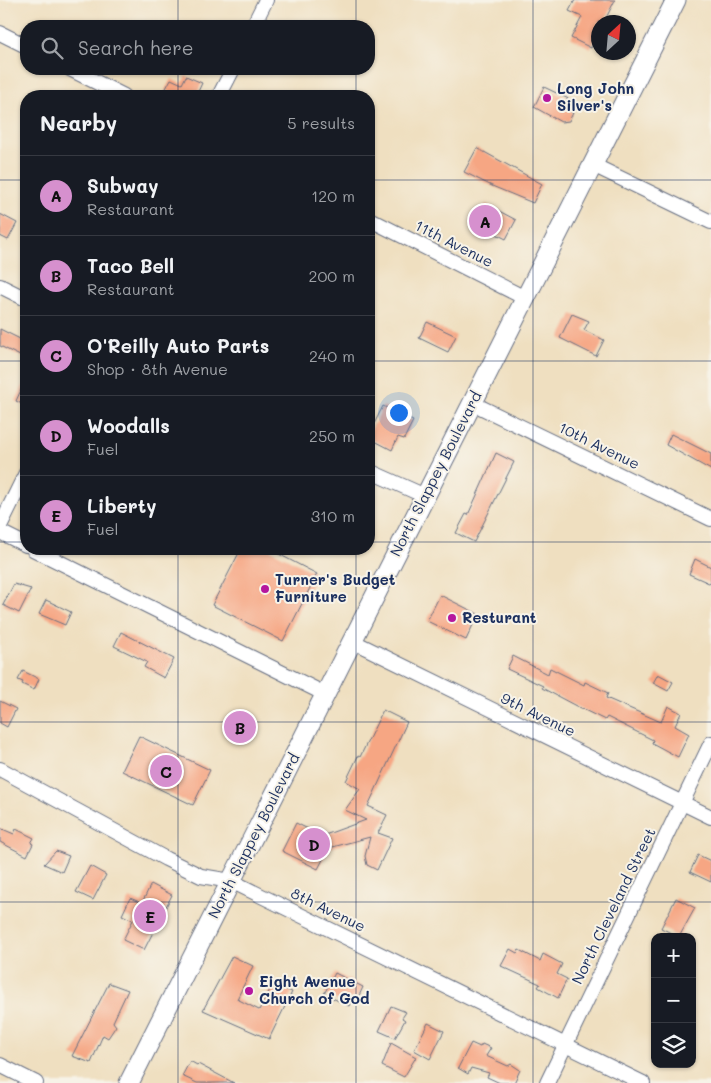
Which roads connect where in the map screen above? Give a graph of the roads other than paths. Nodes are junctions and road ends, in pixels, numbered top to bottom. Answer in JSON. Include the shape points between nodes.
{"nodes":[{"id":1,"x":266,"y":0,"type":"edge"},
{"id":2,"x":676,"y":0,"type":"edge"},
{"id":3,"x":256,"y":20,"type":"edge"},
{"id":4,"x":0,"y":33,"type":"edge"},
{"id":5,"x":20,"y":43,"type":"edge"},
{"id":6,"x":82,"y":75,"type":"edge"},
{"id":7,"x":229,"y":75,"type":"edge"},
{"id":8,"x":112,"y":90,"type":"edge"},
{"id":9,"x":222,"y":90,"type":"edge"},
{"id":10,"x":593,"y":164,"type":"junction"},
{"id":11,"x":711,"y":222,"type":"edge"},
{"id":12,"x":375,"y":223,"type":"edge"},
{"id":13,"x":0,"y":286,"type":"edge"},
{"id":14,"x":20,"y":296,"type":"edge"},
{"id":15,"x":525,"y":298,"type":"junction"},
{"id":16,"x":472,"y":403,"type":"junction"},
{"id":17,"x":375,"y":474,"type":"edge"},
{"id":18,"x":20,"y":485,"type":"edge"},
{"id":19,"x":425,"y":496,"type":"junction"},
{"id":20,"x":711,"y":519,"type":"edge"},
{"id":21,"x":0,"y":526,"type":"edge"},
{"id":22,"x":0,"y":532,"type":"edge"},
{"id":23,"x":20,"y":542,"type":"edge"},
{"id":24,"x":45,"y":555,"type":"edge"},
{"id":25,"x":352,"y":641,"type":"junction"},
{"id":26,"x":325,"y":694,"type":"junction"},
{"id":27,"x":711,"y":743,"type":"edge"},
{"id":28,"x":0,"y":769,"type":"edge"},
{"id":29,"x":682,"y":803,"type":"junction"},
{"id":30,"x":711,"y":818,"type":"edge"},
{"id":31,"x":231,"y":881,"type":"junction"},
{"id":32,"x":566,"y":1045,"type":"junction"},
{"id":33,"x":0,"y":1065,"type":"edge"},
{"id":34,"x":36,"y":1083,"type":"edge"},
{"id":35,"x":129,"y":1083,"type":"edge"},
{"id":36,"x":547,"y":1083,"type":"edge"},
{"id":37,"x":643,"y":1083,"type":"edge"}],
"edges":[{"from":1,"to":3,"type":"street"},
{"from":2,"to":10,"type":"main road","name":"North Slappey Boulevard"},
{"from":4,"to":5,"type":"street"},
{"from":6,"to":8,"type":"street"},
{"from":7,"to":9,"type":"street"},
{"from":10,"to":11,"type":"street"},
{"from":10,"to":15,"type":"main road","name":"North Slappey Boulevard"},
{"from":12,"to":15,"type":"street","name":"11th Avenue"},
{"from":13,"to":14,"type":"street"},
{"from":15,"to":16,"type":"main road","name":"North Slappey Boulevard"},
{"from":16,"to":19,"type":"main road","name":"North Slappey Boulevard"},
{"from":16,"to":20,"type":"street","name":"10th Avenue"},
{"from":17,"to":19,"type":"street"},
{"from":18,"to":21,"type":"street"},
{"from":19,"to":25,"type":"main road","name":"North Slappey Boulevard"},
{"from":22,"to":23,"type":"street"},
{"from":24,"to":26,"type":"street"},
{"from":25,"to":26,"type":"main road","name":"North Slappey Boulevard"},
{"from":25,"to":29,"type":"street","name":"9th Avenue"},
{"from":26,"to":31,"type":"main road","name":"North Slappey Boulevard"},
{"from":27,"to":29,"type":"street","name":"North Cleveland Street"},
{"from":28,"to":31,"type":"street","name":"8th Avenue","via":[[201,876]]},
{"from":29,"to":30,"type":"street","name":"9th Avenue"},
{"from":29,"to":32,"type":"street","name":"North Cleveland Street"},
{"from":31,"to":32,"type":"street","name":"8th Avenue"},
{"from":31,"to":35,"type":"main road","name":"North Slappey Boulevard"},
{"from":32,"to":36,"type":"street","name":"North Cleveland Street"},
{"from":32,"to":37,"type":"street","name":"8th Avenue"},
{"from":33,"to":34,"type":"street"}]}
